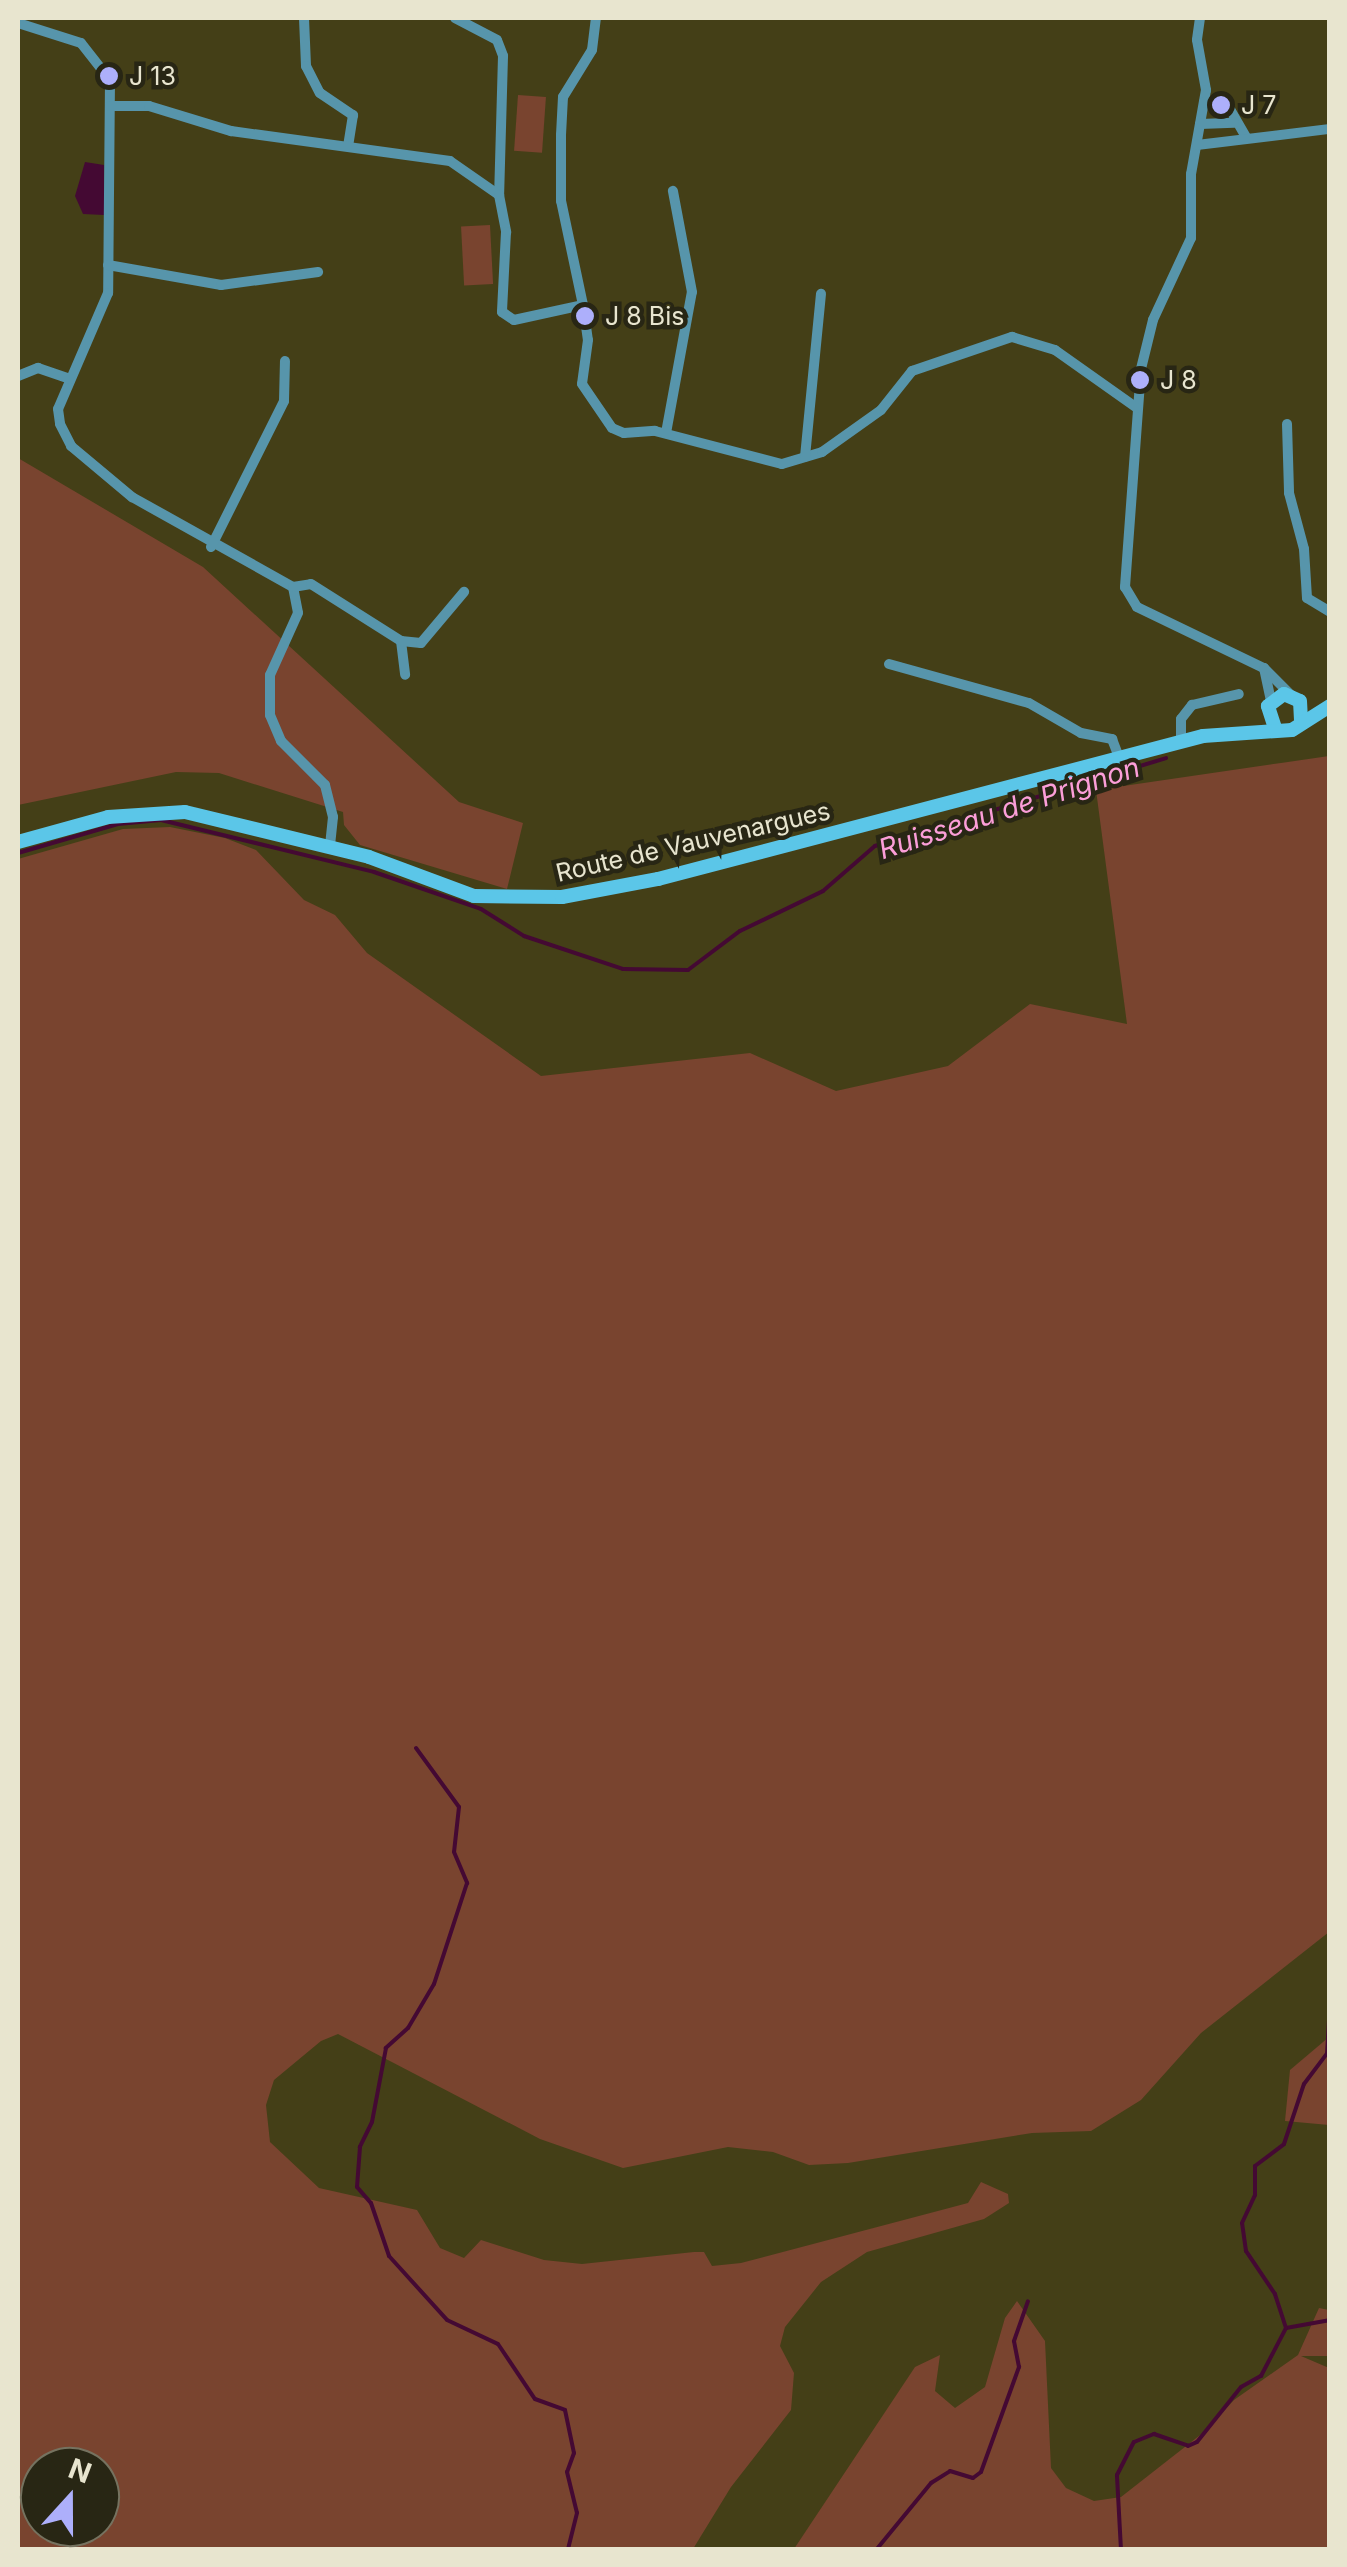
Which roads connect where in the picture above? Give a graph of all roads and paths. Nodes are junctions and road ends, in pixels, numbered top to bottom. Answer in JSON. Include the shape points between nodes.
{"nodes":[{"id":1,"x":304,"y":18,"type":"edge"},
{"id":2,"x":456,"y":18,"type":"edge"},
{"id":3,"x":596,"y":18,"type":"edge"},
{"id":4,"x":1200,"y":18,"type":"edge"},
{"id":5,"x":18,"y":22,"type":"edge"},
{"id":6,"x":1204,"y":102,"type":"junction"},
{"id":7,"x":110,"y":106,"type":"junction"},
{"id":8,"x":1234,"y":123,"type":"junction"},
{"id":9,"x":1200,"y":124,"type":"junction"},
{"id":10,"x":1330,"y":129,"type":"edge"},
{"id":11,"x":1246,"y":137,"type":"junction"},
{"id":12,"x":1197,"y":145,"type":"junction"},
{"id":13,"x":348,"y":146,"type":"junction"},
{"id":14,"x":674,"y":191,"type":"dead end"},
{"id":15,"x":500,"y":195,"type":"junction"},
{"id":16,"x":108,"y":265,"type":"junction"},
{"id":17,"x":318,"y":272,"type":"dead end"},
{"id":18,"x":821,"y":294,"type":"dead end"},
{"id":19,"x":583,"y":305,"type":"junction"},
{"id":20,"x":284,"y":362,"type":"dead end"},
{"id":21,"x":18,"y":376,"type":"edge"},
{"id":22,"x":70,"y":379,"type":"junction"},
{"id":23,"x":1137,"y":408,"type":"junction"},
{"id":24,"x":1287,"y":424,"type":"dead end"},
{"id":25,"x":666,"y":433,"type":"junction"},
{"id":26,"x":806,"y":457,"type":"junction"},
{"id":27,"x":211,"y":547,"type":"junction"},
{"id":28,"x":293,"y":587,"type":"junction"},
{"id":29,"x":464,"y":592,"type":"dead end"},
{"id":30,"x":1330,"y":612,"type":"edge"},
{"id":31,"x":401,"y":641,"type":"junction"},
{"id":32,"x":889,"y":664,"type":"dead end"},
{"id":33,"x":1264,"y":668,"type":"junction"},
{"id":34,"x":406,"y":675,"type":"dead end"},
{"id":35,"x":1239,"y":694,"type":"dead end"},
{"id":36,"x":1330,"y":696,"type":"edge"},
{"id":37,"x":1295,"y":698,"type":"junction"},
{"id":38,"x":1269,"y":706,"type":"junction"},
{"id":39,"x":1330,"y":706,"type":"edge"},
{"id":40,"x":1301,"y":723,"type":"junction"},
{"id":41,"x":1274,"y":728,"type":"junction"},
{"id":42,"x":1203,"y":736,"type":"junction"},
{"id":43,"x":1181,"y":741,"type":"junction"},
{"id":44,"x":1119,"y":757,"type":"junction"},
{"id":45,"x":18,"y":842,"type":"edge"},
{"id":46,"x":330,"y":847,"type":"junction"}],
"edges":[{"from":1,"to":13,"type":"street","via":[[306,66],[320,93],[353,115]]},
{"from":2,"to":15,"type":"street","via":[[497,40],[503,56]]},
{"from":3,"to":19,"type":"street","via":[[592,50],[563,97],[560,135],[561,202]]},
{"from":4,"to":6,"type":"street"},
{"from":5,"to":7,"type":"street","via":[[80,43],[110,76]]},
{"from":6,"to":8,"type":"street","via":[[1231,111]]},
{"from":6,"to":9,"type":"street"},
{"from":7,"to":13,"type":"street","via":[[149,106],[231,132]]},
{"from":7,"to":16,"type":"street"},
{"from":8,"to":9,"type":"street"},
{"from":8,"to":11,"type":"street"},
{"from":9,"to":12,"type":"street"},
{"from":10,"to":11,"type":"street"},
{"from":11,"to":12,"type":"street"},
{"from":12,"to":23,"type":"street","via":[[1191,238],[1152,320]]},
{"from":13,"to":15,"type":"street","via":[[450,161]]},
{"from":14,"to":25,"type":"street","via":[[692,292]]},
{"from":15,"to":19,"type":"street","via":[[506,232],[502,312],[514,320]]},
{"from":16,"to":17,"type":"street","via":[[221,285]]},
{"from":16,"to":22,"type":"street","via":[[102,316]]},
{"from":18,"to":26,"type":"street"},
{"from":19,"to":25,"type":"street","via":[[588,340],[582,384],[589,396],[612,428]]},
{"from":20,"to":27,"type":"street","via":[[284,402]]},
{"from":21,"to":22,"type":"street","via":[[38,368]]},
{"from":22,"to":27,"type":"street","via":[[58,409],[71,446],[132,497]]},
{"from":23,"to":26,"type":"street","via":[[1055,350],[1012,337],[912,371],[882,410]]},
{"from":23,"to":33,"type":"street","via":[[1125,587],[1137,606]]},
{"from":24,"to":30,"type":"street","via":[[1289,493],[1304,549],[1307,598]]},
{"from":25,"to":26,"type":"street","via":[[782,464]]},
{"from":27,"to":28,"type":"street"},
{"from":28,"to":31,"type":"street","via":[[311,584]]},
{"from":28,"to":46,"type":"street","via":[[298,613],[270,676],[270,716],[280,741],[325,785],[332,803]]},
{"from":29,"to":31,"type":"street","via":[[421,643]]},
{"from":31,"to":34,"type":"street"},
{"from":32,"to":44,"type":"street","via":[[1029,703],[1081,733],[1112,739]]},
{"from":33,"to":37,"type":"street"},
{"from":33,"to":38,"type":"street"},
{"from":35,"to":43,"type":"street","via":[[1192,705],[1181,719]]},
{"from":36,"to":37,"type":"main road"},
{"from":37,"to":38,"type":"main road","name":"Route de Vauvenargues"},
{"from":37,"to":40,"type":"main road"},
{"from":38,"to":41,"type":"main road"},
{"from":38,"to":42,"type":"main road","name":"Route de Vauvenargues"},
{"from":39,"to":40,"type":"main road"},
{"from":40,"to":41,"type":"main road","name":"Route de Vauvenargues","via":[[1286,731]]},
{"from":41,"to":42,"type":"main road","name":"Route de Vauvenargues"},
{"from":42,"to":43,"type":"main road","name":"Route de Vauvenargues"},
{"from":43,"to":44,"type":"main road","name":"Route de Vauvenargues"},
{"from":44,"to":46,"type":"main road","name":"Route de Vauvenargues","via":[[658,879],[562,898],[474,896]]},
{"from":45,"to":46,"type":"main road","name":"Route de Vauvenargues","via":[[162,810]]}]}
